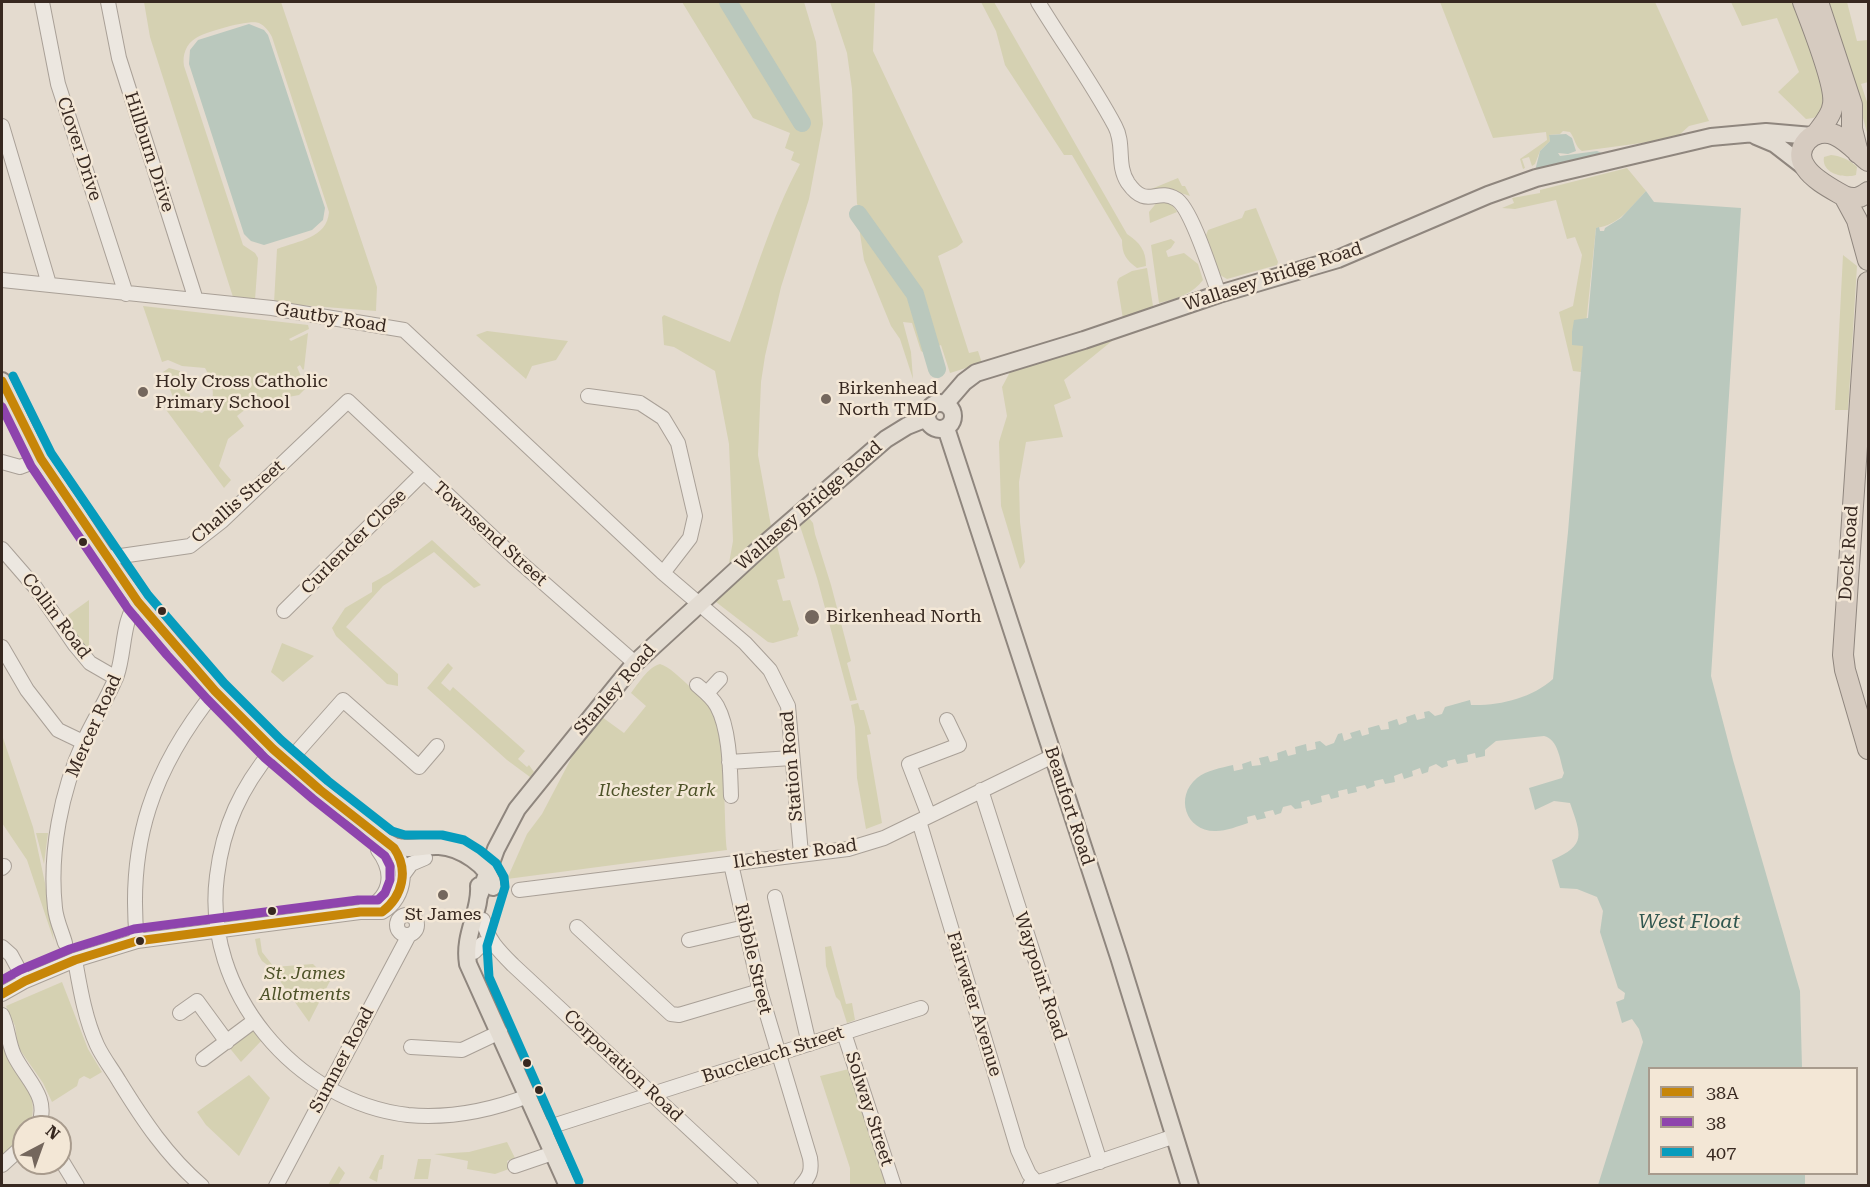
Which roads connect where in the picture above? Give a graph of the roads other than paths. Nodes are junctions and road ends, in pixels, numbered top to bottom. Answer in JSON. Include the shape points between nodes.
{"nodes":[{"id":1,"x":42,"y":2,"type":"edge"},
{"id":2,"x":108,"y":2,"type":"edge"},
{"id":3,"x":1038,"y":2,"type":"edge"},
{"id":4,"x":1803,"y":2,"type":"edge"},
{"id":5,"x":1818,"y":2,"type":"edge"},
{"id":6,"x":2,"y":126,"type":"edge"},
{"id":7,"x":1750,"y":134,"type":"junction"},
{"id":8,"x":1814,"y":134,"type":"junction"},
{"id":9,"x":1866,"y":158,"type":"edge"},
{"id":10,"x":1806,"y":168,"type":"junction"},
{"id":11,"x":1868,"y":193,"type":"edge"},
{"id":12,"x":1844,"y":196,"type":"junction"},
{"id":13,"x":1869,"y":260,"type":"edge"},
{"id":14,"x":2,"y":280,"type":"edge"},
{"id":15,"x":1869,"y":282,"type":"edge"},
{"id":16,"x":49,"y":284,"type":"junction"},
{"id":17,"x":126,"y":294,"type":"junction"},
{"id":18,"x":1219,"y":294,"type":"junction"},
{"id":19,"x":196,"y":300,"type":"junction"},
{"id":20,"x":2,"y":381,"type":"edge"},
{"id":21,"x":588,"y":396,"type":"dead end"},
{"id":22,"x":348,"y":401,"type":"joint"},
{"id":23,"x":945,"y":404,"type":"junction"},
{"id":24,"x":927,"y":418,"type":"junction"},
{"id":25,"x":946,"y":428,"type":"junction"},
{"id":26,"x":41,"y":459,"type":"junction"},
{"id":27,"x":2,"y":462,"type":"edge"},
{"id":28,"x":423,"y":473,"type":"junction"},
{"id":29,"x":2,"y":549,"type":"edge"},
{"id":30,"x":107,"y":558,"type":"junction"},
{"id":31,"x":663,"y":573,"type":"junction"},
{"id":32,"x":138,"y":602,"type":"junction"},
{"id":33,"x":698,"y":605,"type":"junction"},
{"id":34,"x":284,"y":611,"type":"dead end"},
{"id":35,"x":2,"y":647,"type":"edge"},
{"id":36,"x":635,"y":663,"type":"junction"},
{"id":37,"x":116,"y":678,"type":"junction"},
{"id":38,"x":720,"y":679,"type":"dead end"},
{"id":39,"x":215,"y":691,"type":"junction"},
{"id":40,"x":947,"y":720,"type":"dead end"},
{"id":41,"x":83,"y":742,"type":"junction"},
{"id":42,"x":437,"y":746,"type":"dead end"},
{"id":43,"x":273,"y":749,"type":"junction"},
{"id":44,"x":1869,"y":749,"type":"edge"},
{"id":45,"x":1053,"y":756,"type":"junction"},
{"id":46,"x":792,"y":758,"type":"junction"},
{"id":47,"x":288,"y":762,"type":"junction"},
{"id":48,"x":729,"y":762,"type":"junction"},
{"id":49,"x":981,"y":790,"type":"junction"},
{"id":50,"x":731,"y":796,"type":"dead end"},
{"id":51,"x":924,"y":818,"type":"junction"},
{"id":52,"x":801,"y":854,"type":"junction"},
{"id":53,"x":395,"y":857,"type":"junction"},
{"id":54,"x":499,"y":858,"type":"junction"},
{"id":55,"x":732,"y":864,"type":"junction"},
{"id":56,"x":481,"y":873,"type":"junction"},
{"id":57,"x":519,"y":890,"type":"dead end"},
{"id":58,"x":773,"y":904,"type":"dead end"},
{"id":59,"x":483,"y":920,"type":"junction"},
{"id":60,"x":577,"y":927,"type":"dead end"},
{"id":61,"x":745,"y":927,"type":"junction"},
{"id":62,"x":219,"y":929,"type":"junction"},
{"id":63,"x":409,"y":935,"type":"dead end"},
{"id":64,"x":689,"y":940,"type":"dead end"},
{"id":65,"x":137,"y":941,"type":"junction"},
{"id":66,"x":65,"y":943,"type":"dead end"},
{"id":67,"x":494,"y":946,"type":"junction"},
{"id":68,"x":2,"y":947,"type":"edge"},
{"id":69,"x":474,"y":952,"type":"junction"},
{"id":70,"x":75,"y":960,"type":"junction"},
{"id":71,"x":25,"y":981,"type":"junction"},
{"id":72,"x":479,"y":985,"type":"junction"},
{"id":73,"x":760,"y":991,"type":"junction"},
{"id":74,"x":2,"y":994,"type":"edge"},
{"id":75,"x":921,"y":1008,"type":"dead end"},
{"id":76,"x":180,"y":1013,"type":"dead end"},
{"id":77,"x":2,"y":1015,"type":"edge"},
{"id":78,"x":254,"y":1021,"type":"junction"},
{"id":79,"x":500,"y":1032,"type":"junction"},
{"id":80,"x":844,"y":1033,"type":"junction"},
{"id":81,"x":227,"y":1041,"type":"junction"},
{"id":82,"x":809,"y":1044,"type":"junction"},
{"id":83,"x":411,"y":1047,"type":"dead end"},
{"id":84,"x":777,"y":1054,"type":"junction"},
{"id":85,"x":203,"y":1059,"type":"dead end"},
{"id":86,"x":328,"y":1088,"type":"junction"},
{"id":87,"x":652,"y":1094,"type":"junction"},
{"id":88,"x":528,"y":1096,"type":"junction"},
{"id":89,"x":41,"y":1115,"type":"edge"},
{"id":90,"x":543,"y":1129,"type":"junction"},
{"id":91,"x":1175,"y":1136,"type":"junction"},
{"id":92,"x":553,"y":1153,"type":"junction"},
{"id":93,"x":1100,"y":1162,"type":"junction"},
{"id":94,"x":515,"y":1166,"type":"dead end"},
{"id":95,"x":1033,"y":1184,"type":"edge"},
{"id":96,"x":202,"y":1185,"type":"edge"},
{"id":97,"x":276,"y":1185,"type":"edge"},
{"id":98,"x":568,"y":1185,"type":"edge"},
{"id":99,"x":752,"y":1185,"type":"edge"},
{"id":100,"x":801,"y":1185,"type":"edge"},
{"id":101,"x":894,"y":1185,"type":"edge"},
{"id":102,"x":1190,"y":1185,"type":"edge"}],
"edges":[{"from":1,"to":17,"type":"street","name":"Clover Drive","via":[[58,84]]},
{"from":2,"to":19,"type":"street","name":"Hillburn Drive","via":[[119,58]]},
{"from":3,"to":18,"type":"street","via":[[1116,128],[1121,171],[1127,182],[1145,198],[1167,195],[1182,204]]},
{"from":4,"to":8,"type":"highway","via":[[1832,88],[1833,105],[1826,122]]},
{"from":5,"to":9,"type":"highway","via":[[1852,105],[1852,129]]},
{"from":6,"to":16,"type":"street"},
{"from":7,"to":8,"type":"main road","name":"Wallasey Bridge Road"},
{"from":7,"to":10,"type":"main road","via":[[1774,144]]},
{"from":7,"to":18,"type":"main road","name":"Wallasey Bridge Road","via":[[1711,137],[1536,178],[1338,259]]},
{"from":8,"to":9,"type":"highway","via":[[1837,135]]},
{"from":8,"to":10,"type":"highway","via":[[1802,150]]},
{"from":10,"to":12,"type":"highway"},
{"from":11,"to":12,"type":"highway","via":[[1858,198]]},
{"from":12,"to":13,"type":"highway","via":[[1857,220]]},
{"from":14,"to":16,"type":"street","name":"Gautby Road"},
{"from":15,"to":44,"type":"highway","name":"Dock Road","via":[[1843,654]]},
{"from":16,"to":17,"type":"street","name":"Gautby Road"},
{"from":17,"to":19,"type":"street","name":"Gautby Road"},
{"from":18,"to":23,"type":"main road","name":"Wallasey Bridge Road","via":[[976,373]]},
{"from":19,"to":31,"type":"street","name":"Gautby Road","via":[[404,330]]},
{"from":20,"to":26,"type":"main road"},
{"from":21,"to":31,"type":"street","via":[[640,403],[663,418],[678,443],[695,516],[690,538]]},
{"from":22,"to":28,"type":"street","name":"Townsend Street"},
{"from":22,"to":30,"type":"street","name":"Challis Street","via":[[222,521],[190,546]]},
{"from":23,"to":24,"type":"main road","via":[[939,402],[930,407]]},
{"from":23,"to":25,"type":"main road","via":[[953,416]]},
{"from":24,"to":25,"type":"main road","via":[[932,427]]},
{"from":24,"to":33,"type":"main road","name":"Wallasey Bridge Road","via":[[886,439]]},
{"from":25,"to":45,"type":"main road","name":"Beaufort Road"},
{"from":26,"to":27,"type":"street","via":[[20,467]]},
{"from":26,"to":30,"type":"main road"},
{"from":28,"to":34,"type":"street","name":"Curlender Close"},
{"from":28,"to":36,"type":"street","name":"Townsend Street"},
{"from":29,"to":37,"type":"street","name":"Collin Road","via":[[90,663]]},
{"from":30,"to":32,"type":"main road"},
{"from":31,"to":33,"type":"street","name":"Gautby Road"},
{"from":32,"to":37,"type":"street","name":"Mercer Road","via":[[128,616]]},
{"from":32,"to":39,"type":"main road"},
{"from":33,"to":36,"type":"main road","name":"Stanley Road"},
{"from":33,"to":46,"type":"street","name":"Station Road","via":[[745,643],[770,670],[788,706]]},
{"from":35,"to":41,"type":"street","via":[[58,730]]},
{"from":36,"to":54,"type":"main road","name":"Stanley Road","via":[[517,809]]},
{"from":37,"to":41,"type":"street","name":"Mercer Road"},
{"from":38,"to":48,"type":"street","via":[[702,689],[720,713]]},
{"from":39,"to":43,"type":"main road"},
{"from":39,"to":65,"type":"street","via":[[173,750],[147,811],[135,881]]},
{"from":40,"to":51,"type":"street","name":"Fairwater Avenue","via":[[959,745],[909,764]]},
{"from":41,"to":66,"type":"street","name":"Mercer Road","via":[[65,794],[55,853],[55,911]]},
{"from":42,"to":47,"type":"street","via":[[424,771],[338,696]]},
{"from":43,"to":47,"type":"main road"},
{"from":43,"to":62,"type":"street","via":[[243,790],[224,837],[217,877]]},
{"from":45,"to":49,"type":"street","name":"Ilchester Road"},
{"from":45,"to":91,"type":"main road","name":"Beaufort Road"},
{"from":46,"to":48,"type":"street"},
{"from":46,"to":52,"type":"street","name":"Station Road"},
{"from":47,"to":53,"type":"main road"},
{"from":48,"to":50,"type":"street"},
{"from":49,"to":51,"type":"street","name":"Ilchester Road"},
{"from":49,"to":93,"type":"street","name":"Waypoint Road"},
{"from":51,"to":52,"type":"street","name":"Ilchester Road","via":[[884,838],[848,849]]},
{"from":51,"to":95,"type":"street","name":"Fairwater Avenue","via":[[1018,1150]]},
{"from":52,"to":55,"type":"street","name":"Ilchester Road"},
{"from":53,"to":56,"type":"main road","via":[[446,856]]},
{"from":53,"to":56,"type":"main road","via":[[441,846],[455,850]]},
{"from":53,"to":62,"type":"street","via":[[398,894],[391,906],[377,913]]},
{"from":54,"to":56,"type":"main road","name":"Stanley Road"},
{"from":54,"to":56,"type":"main road","via":[[484,862]]},
{"from":55,"to":57,"type":"street","name":"Ilchester Road"},
{"from":55,"to":61,"type":"street","name":"Ribble Street"},
{"from":56,"to":59,"type":"main road"},
{"from":56,"to":72,"type":"main road","name":"Stanley Road","via":[[466,953]]},
{"from":58,"to":82,"type":"street"},
{"from":59,"to":67,"type":"street","name":"Corporation Road"},
{"from":59,"to":69,"type":"main road"},
{"from":60,"to":73,"type":"street","via":[[671,1014]]},
{"from":61,"to":64,"type":"street"},
{"from":61,"to":73,"type":"street","name":"Ribble Street"},
{"from":62,"to":65,"type":"street"},
{"from":62,"to":78,"type":"street","via":[[231,978]]},
{"from":63,"to":86,"type":"street","name":"Sumner Road"},
{"from":65,"to":70,"type":"street"},
{"from":67,"to":69,"type":"street","via":[[482,944]]},
{"from":67,"to":87,"type":"street","name":"Corporation Road"},
{"from":68,"to":71,"type":"street"},
{"from":69,"to":72,"type":"main road"},
{"from":70,"to":71,"type":"street"},
{"from":70,"to":96,"type":"street","via":[[97,1045],[159,1143]]},
{"from":71,"to":74,"type":"street"},
{"from":72,"to":79,"type":"main road"},
{"from":73,"to":84,"type":"street","name":"Ribble Street"},
{"from":75,"to":80,"type":"street","name":"Buccleuch Street"},
{"from":76,"to":81,"type":"street","via":[[197,1000]]},
{"from":77,"to":89,"type":"street","via":[[14,1056],[39,1095]]},
{"from":78,"to":81,"type":"street"},
{"from":78,"to":86,"type":"street","via":[[279,1050]]},
{"from":79,"to":83,"type":"street","via":[[462,1050]]},
{"from":79,"to":88,"type":"main road"},
{"from":80,"to":82,"type":"street","name":"Buccleuch Street"},
{"from":80,"to":101,"type":"street","name":"Solway Street"},
{"from":81,"to":85,"type":"street"},
{"from":82,"to":84,"type":"street","name":"Buccleuch Street"},
{"from":84,"to":87,"type":"street","name":"Buccleuch Street"},
{"from":84,"to":100,"type":"street","name":"Ribble Street","via":[[812,1167]]},
{"from":86,"to":88,"type":"street","via":[[374,1108],[427,1116],[486,1111]]},
{"from":86,"to":97,"type":"street","name":"Sumner Road"},
{"from":87,"to":90,"type":"street","name":"Buccleuch Street"},
{"from":87,"to":99,"type":"street","name":"Corporation Road"},
{"from":88,"to":90,"type":"main road"},
{"from":90,"to":92,"type":"main road"},
{"from":91,"to":93,"type":"street"},
{"from":91,"to":102,"type":"main road","name":"Beaufort Road"},
{"from":92,"to":94,"type":"street"},
{"from":92,"to":98,"type":"main road"},
{"from":93,"to":95,"type":"street"}]}
